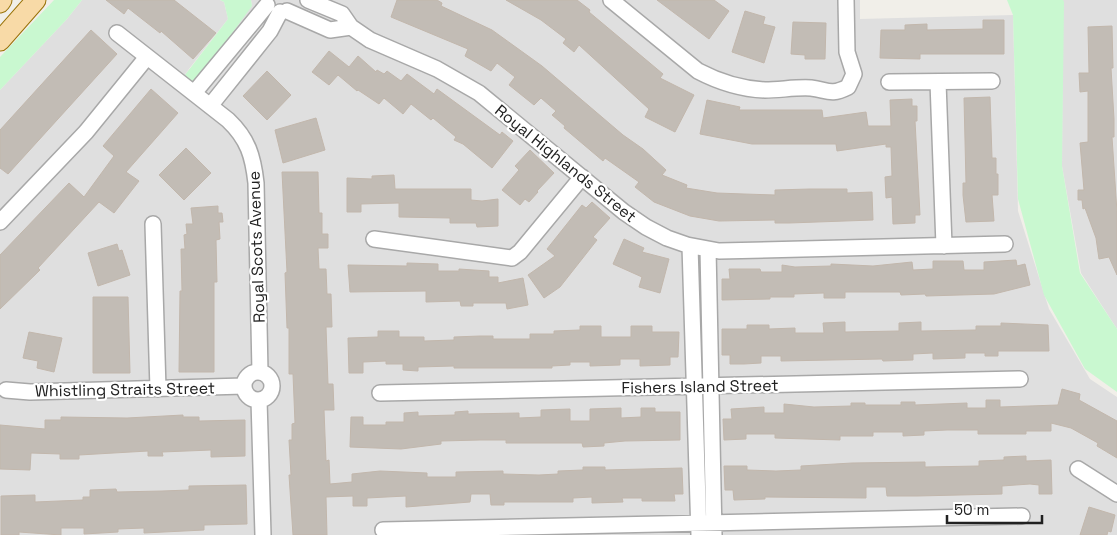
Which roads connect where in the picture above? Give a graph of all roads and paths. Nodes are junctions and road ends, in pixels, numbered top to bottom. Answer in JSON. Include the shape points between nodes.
{"nodes":[{"id":1,"x":36,"y":0,"type":"edge"},
{"id":2,"x":299,"y":0,"type":"edge"},
{"id":3,"x":308,"y":0,"type":"edge"},
{"id":4,"x":611,"y":0,"type":"edge"},
{"id":5,"x":846,"y":0,"type":"edge"},
{"id":6,"x":274,"y":7,"type":"edge"},
{"id":7,"x":351,"y":28,"type":"junction"},
{"id":8,"x":117,"y":33,"type":"dead end"},
{"id":9,"x":0,"y":41,"type":"edge"},
{"id":10,"x":147,"y":57,"type":"junction"},
{"id":11,"x":992,"y":81,"type":"dead end"},
{"id":12,"x":889,"y":82,"type":"dead end"},
{"id":13,"x":938,"y":82,"type":"junction"},
{"id":14,"x":194,"y":94,"type":"junction"},
{"id":15,"x":210,"y":106,"type":"junction"},
{"id":16,"x":582,"y":177,"type":"junction"},
{"id":17,"x":0,"y":222,"type":"edge"},
{"id":18,"x":153,"y":224,"type":"dead end"},
{"id":19,"x":374,"y":239,"type":"dead end"},
{"id":20,"x":1005,"y":244,"type":"dead end"},
{"id":21,"x":690,"y":246,"type":"junction"},
{"id":22,"x":944,"y":246,"type":"junction"},
{"id":23,"x":708,"y":250,"type":"junction"},
{"id":24,"x":260,"y":372,"type":"junction"},
{"id":25,"x":1020,"y":379,"type":"dead end"},
{"id":26,"x":244,"y":386,"type":"junction"},
{"id":27,"x":703,"y":386,"type":"junction"},
{"id":28,"x":158,"y":389,"type":"junction"},
{"id":29,"x":6,"y":390,"type":"dead end"},
{"id":30,"x":380,"y":393,"type":"dead end"},
{"id":31,"x":259,"y":400,"type":"junction"},
{"id":32,"x":1078,"y":469,"type":"dead end"},
{"id":33,"x":1117,"y":494,"type":"edge"},
{"id":34,"x":1022,"y":516,"type":"dead end"},
{"id":35,"x":706,"y":529,"type":"edge"},
{"id":36,"x":383,"y":530,"type":"dead end"},
{"id":37,"x":263,"y":535,"type":"edge"}],
"edges":[{"from":1,"to":9,"type":"main road"},
{"from":2,"to":6,"type":"street","via":[[293,8]]},
{"from":3,"to":7,"type":"street","name":"Royal Highlands Street","via":[[342,14]]},
{"from":4,"to":5,"type":"street","via":[[698,72],[727,84],[763,90],[811,88],[833,94],[848,88],[854,74],[847,52]]},
{"from":6,"to":7,"type":"street","via":[[330,30]]},
{"from":6,"to":14,"type":"street"},
{"from":6,"to":15,"type":"street","via":[[270,32]]},
{"from":7,"to":16,"type":"street","name":"Royal Highlands Street","via":[[370,40],[438,69],[479,93]]},
{"from":8,"to":10,"type":"street","name":"Royal Scots Avenue"},
{"from":10,"to":14,"type":"street","name":"Royal Scots Avenue"},
{"from":10,"to":17,"type":"street","via":[[86,132]]},
{"from":11,"to":13,"type":"street"},
{"from":12,"to":13,"type":"street"},
{"from":13,"to":22,"type":"street"},
{"from":14,"to":15,"type":"street","name":"Royal Scots Avenue"},
{"from":15,"to":24,"type":"street","name":"Royal Scots Avenue","via":[[238,130],[251,152],[256,183]]},
{"from":16,"to":19,"type":"street","via":[[512,258]]},
{"from":16,"to":21,"type":"street","name":"Royal Highlands Street","via":[[646,227]]},
{"from":18,"to":28,"type":"street"},
{"from":20,"to":22,"type":"street","name":"Royal Highlands Street"},
{"from":21,"to":23,"type":"street","name":"Royal Highlands Street"},
{"from":21,"to":27,"type":"street"},
{"from":22,"to":23,"type":"street","name":"Royal Highlands Street"},
{"from":23,"to":27,"type":"street"},
{"from":24,"to":26,"type":"street","via":[[250,374]]},
{"from":24,"to":31,"type":"street","via":[[270,379],[272,388],[268,396]]},
{"from":25,"to":27,"type":"street","name":"Fishers Island Street"},
{"from":26,"to":28,"type":"street","name":"Whistling Straits Street"},
{"from":26,"to":31,"type":"street","via":[[247,395]]},
{"from":27,"to":30,"type":"street","name":"Fishers Island Street"},
{"from":27,"to":35,"type":"street"},
{"from":28,"to":29,"type":"street","name":"Whistling Straits Street"},
{"from":31,"to":37,"type":"street"},
{"from":32,"to":33,"type":"street"},
{"from":34,"to":35,"type":"street"},
{"from":35,"to":36,"type":"street"}]}
